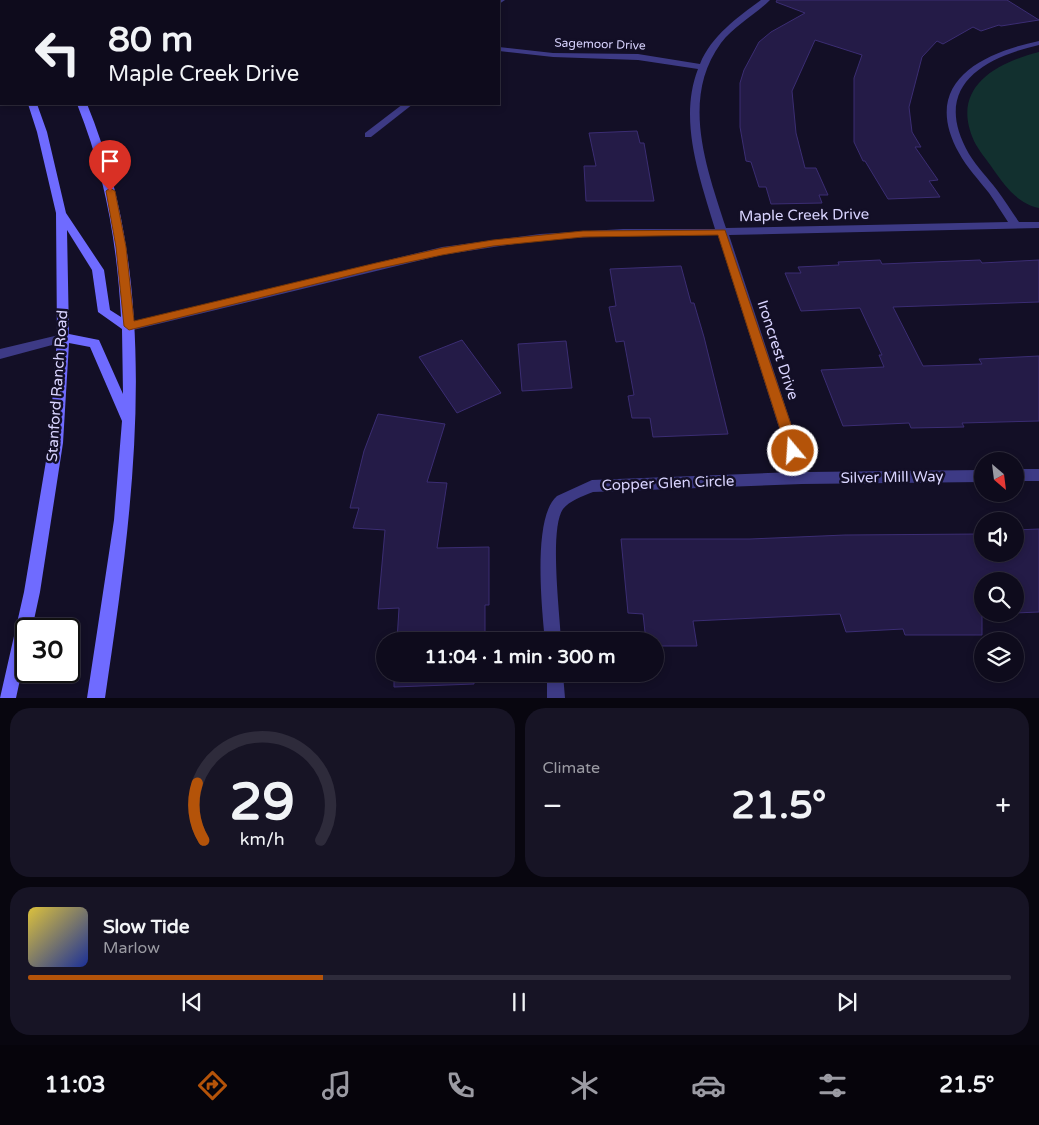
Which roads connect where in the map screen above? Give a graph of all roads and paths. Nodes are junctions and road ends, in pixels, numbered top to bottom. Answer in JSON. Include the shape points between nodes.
{"nodes":[{"id":1,"x":766,"y":0,"type":"edge"},
{"id":2,"x":1039,"y":43,"type":"edge"},
{"id":3,"x":500,"y":49,"type":"edge"},
{"id":4,"x":701,"y":67,"type":"junction"},
{"id":5,"x":32,"y":105,"type":"edge"},
{"id":6,"x":82,"y":105,"type":"edge"},
{"id":7,"x":407,"y":105,"type":"edge"},
{"id":8,"x":368,"y":135,"type":"dead end"},
{"id":9,"x":60,"y":213,"type":"junction"},
{"id":10,"x":1039,"y":225,"type":"edge"},
{"id":11,"x":1016,"y":226,"type":"junction"},
{"id":12,"x":722,"y":232,"type":"junction"},
{"id":13,"x":129,"y":326,"type":"junction"},
{"id":14,"x":64,"y":338,"type":"junction"},
{"id":15,"x":0,"y":354,"type":"edge"},
{"id":16,"x":128,"y":422,"type":"junction"},
{"id":17,"x":1024,"y":475,"type":"edge"},
{"id":18,"x":1039,"y":475,"type":"edge"},
{"id":19,"x":974,"y":476,"type":"edge"},
{"id":20,"x":802,"y":478,"type":"junction"},
{"id":21,"x":553,"y":632,"type":"edge"},
{"id":22,"x":555,"y":682,"type":"edge"},
{"id":23,"x":7,"y":698,"type":"edge"},
{"id":24,"x":96,"y":698,"type":"edge"},
{"id":25,"x":556,"y":698,"type":"edge"}],
"edges":[{"from":1,"to":4,"type":"street","name":"Ironcrest Drive","via":[[728,31],[712,48]]},
{"from":2,"to":11,"type":"street","via":[[991,56],[974,66],[964,76],[952,100],[952,116],[961,148]]},
{"from":3,"to":4,"type":"street","name":"Sagemoor Drive","via":[[552,55],[638,56]]},
{"from":4,"to":12,"type":"street","name":"Ironcrest Drive","via":[[693,114],[700,161]]},
{"from":5,"to":9,"type":"main road","name":"Stanford Ranch Road","via":[[42,132]]},
{"from":6,"to":13,"type":"main road","via":[[107,172],[121,247]]},
{"from":7,"to":8,"type":"street"},
{"from":9,"to":13,"type":"main road","via":[[98,270],[104,312]]},
{"from":9,"to":14,"type":"main road","name":"Stanford Ranch Road"},
{"from":10,"to":11,"type":"street","name":"Maple Creek Drive"},
{"from":11,"to":12,"type":"street","name":"Maple Creek Drive"},
{"from":12,"to":13,"type":"street","name":"Maple Creek Drive","via":[[583,234],[493,243],[376,266]]},
{"from":12,"to":20,"type":"street","name":"Ironcrest Drive"},
{"from":13,"to":16,"type":"main road"},
{"from":14,"to":15,"type":"street"},
{"from":14,"to":16,"type":"main road","via":[[96,343]]},
{"from":14,"to":23,"type":"main road","name":"Stanford Ranch Road","via":[[56,442],[32,592]]},
{"from":16,"to":24,"type":"main road","via":[[116,574]]},
{"from":17,"to":18,"type":"street"},
{"from":19,"to":20,"type":"street","name":"Silver Mill Way"},
{"from":20,"to":21,"type":"street","name":"Copper Glen Circle","via":[[592,486],[573,494],[557,505],[549,525]]},
{"from":22,"to":25,"type":"street"}]}
